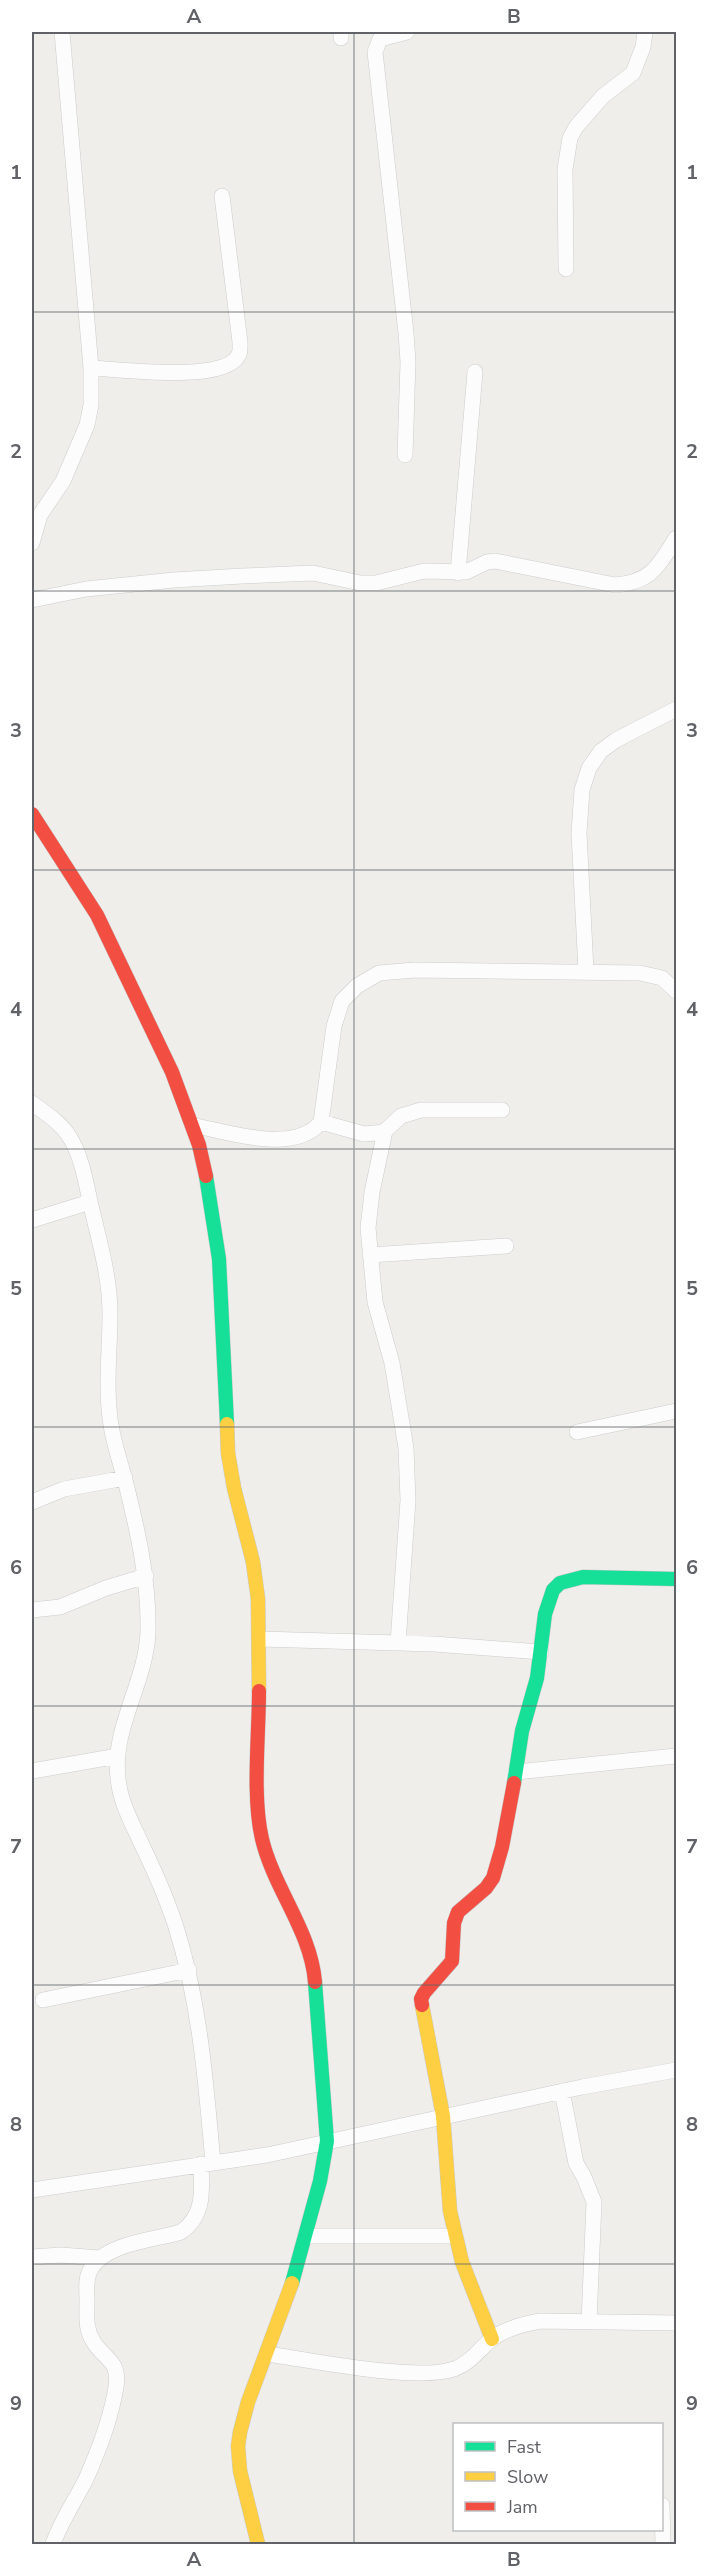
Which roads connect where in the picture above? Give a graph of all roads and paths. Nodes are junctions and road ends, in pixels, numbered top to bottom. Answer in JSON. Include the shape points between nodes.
{"nodes":[{"id":1,"x":62,"y":32,"type":"edge"},
{"id":2,"x":407,"y":32,"type":"edge"},
{"id":3,"x":645,"y":32,"type":"edge"},
{"id":4,"x":222,"y":196,"type":"dead end"},
{"id":5,"x":566,"y":269,"type":"dead end"},
{"id":6,"x":91,"y":368,"type":"junction"},
{"id":7,"x":475,"y":372,"type":"dead end"},
{"id":8,"x":405,"y":455,"type":"dead end"},
{"id":9,"x":676,"y":538,"type":"edge"},
{"id":10,"x":32,"y":543,"type":"edge"},
{"id":11,"x":458,"y":573,"type":"junction"},
{"id":12,"x":32,"y":600,"type":"edge"},
{"id":13,"x":676,"y":709,"type":"edge"},
{"id":14,"x":32,"y":814,"type":"edge"},
{"id":15,"x":586,"y":971,"type":"junction"},
{"id":16,"x":676,"y":991,"type":"edge"},
{"id":17,"x":32,"y":1104,"type":"edge"},
{"id":18,"x":502,"y":1110,"type":"dead end"},
{"id":19,"x":321,"y":1122,"type":"junction"},
{"id":20,"x":192,"y":1125,"type":"junction"},
{"id":21,"x":385,"y":1131,"type":"junction"},
{"id":22,"x":90,"y":1202,"type":"junction"},
{"id":23,"x":32,"y":1220,"type":"edge"},
{"id":24,"x":506,"y":1246,"type":"dead end"},
{"id":25,"x":370,"y":1255,"type":"junction"},
{"id":26,"x":676,"y":1411,"type":"edge"},
{"id":27,"x":577,"y":1432,"type":"dead end"},
{"id":28,"x":124,"y":1478,"type":"junction"},
{"id":29,"x":32,"y":1502,"type":"edge"},
{"id":30,"x":146,"y":1576,"type":"junction"},
{"id":31,"x":676,"y":1579,"type":"edge"},
{"id":32,"x":32,"y":1610,"type":"edge"},
{"id":33,"x":260,"y":1639,"type":"junction"},
{"id":34,"x":398,"y":1643,"type":"junction"},
{"id":35,"x":541,"y":1652,"type":"junction"},
{"id":36,"x":118,"y":1756,"type":"junction"},
{"id":37,"x":676,"y":1756,"type":"edge"},
{"id":38,"x":32,"y":1771,"type":"edge"},
{"id":39,"x":516,"y":1772,"type":"junction"},
{"id":40,"x":189,"y":1970,"type":"junction"},
{"id":41,"x":43,"y":2000,"type":"dead end"},
{"id":42,"x":676,"y":2070,"type":"edge"},
{"id":43,"x":562,"y":2091,"type":"junction"},
{"id":44,"x":443,"y":2116,"type":"junction"},
{"id":45,"x":327,"y":2141,"type":"junction"},
{"id":46,"x":207,"y":2164,"type":"junction"},
{"id":47,"x":32,"y":2190,"type":"edge"},
{"id":48,"x":305,"y":2236,"type":"junction"},
{"id":49,"x":455,"y":2236,"type":"junction"},
{"id":50,"x":32,"y":2257,"type":"edge"},
{"id":51,"x":99,"y":2258,"type":"junction"},
{"id":52,"x":589,"y":2322,"type":"junction"},
{"id":53,"x":676,"y":2323,"type":"edge"},
{"id":54,"x":492,"y":2339,"type":"junction"},
{"id":55,"x":267,"y":2354,"type":"junction"},
{"id":56,"x":53,"y":2544,"type":"edge"},
{"id":57,"x":258,"y":2544,"type":"edge"}],
"edges":[{"from":1,"to":6,"type":"street"},
{"from":2,"to":8,"type":"street","via":[[380,39],[375,52],[406,333]]},
{"from":3,"to":5,"type":"street","via":[[633,73],[603,96],[570,138],[565,169]]},
{"from":4,"to":6,"type":"street","via":[[240,355],[233,362],[208,371],[186,373]]},
{"from":6,"to":10,"type":"street","via":[[87,425],[63,481],[40,515]]},
{"from":7,"to":11,"type":"street"},
{"from":9,"to":11,"type":"street","via":[[658,567],[645,579],[631,584],[615,585],[495,561]]},
{"from":11,"to":12,"type":"street","via":[[424,571],[376,583],[313,573],[174,580],[86,589]]},
{"from":13,"to":15,"type":"street","via":[[616,740],[601,751],[589,768],[582,790],[579,833]]},
{"from":14,"to":20,"type":"street","via":[[97,915],[172,1072]]},
{"from":15,"to":16,"type":"street","via":[[640,973],[662,978]]},
{"from":15,"to":19,"type":"street","via":[[379,973],[342,1001],[334,1026]]},
{"from":17,"to":22,"type":"street","via":[[52,1117],[76,1148]]},
{"from":18,"to":21,"type":"street","via":[[421,1110],[401,1116]]},
{"from":19,"to":20,"type":"street","via":[[303,1136],[288,1139]]},
{"from":19,"to":21,"type":"street","via":[[364,1134]]},
{"from":20,"to":33,"type":"street","via":[[209,1192],[219,1259],[228,1453],[253,1562]]},
{"from":21,"to":25,"type":"street","via":[[372,1192]]},
{"from":22,"to":23,"type":"street"},
{"from":22,"to":28,"type":"street","via":[[106,1272],[110,1422]]},
{"from":24,"to":25,"type":"street"},
{"from":25,"to":34,"type":"street","via":[[375,1302],[392,1363],[406,1448],[408,1500]]},
{"from":26,"to":27,"type":"street"},
{"from":28,"to":29,"type":"street","via":[[64,1490]]},
{"from":28,"to":30,"type":"street"},
{"from":30,"to":32,"type":"street","via":[[60,1607]]},
{"from":30,"to":36,"type":"street","via":[[146,1653],[120,1736]]},
{"from":31,"to":35,"type":"street","via":[[598,1576],[559,1584],[550,1594]]},
{"from":33,"to":34,"type":"street"},
{"from":33,"to":45,"type":"street","via":[[258,1809],[262,1839],[314,1967]]},
{"from":34,"to":35,"type":"street"},
{"from":35,"to":39,"type":"street"},
{"from":36,"to":38,"type":"street"},
{"from":36,"to":40,"type":"street","via":[[124,1806],[155,1873]]},
{"from":37,"to":39,"type":"street"},
{"from":39,"to":44,"type":"street","via":[[492,1881],[456,1915],[450,1964],[424,1990],[421,1999]]},
{"from":40,"to":41,"type":"street"},
{"from":40,"to":46,"type":"street","via":[[204,2055]]},
{"from":42,"to":43,"type":"street"},
{"from":43,"to":44,"type":"street"},
{"from":43,"to":52,"type":"street","via":[[576,2163],[594,2202]]},
{"from":44,"to":45,"type":"street"},
{"from":44,"to":49,"type":"street","via":[[447,2191]]},
{"from":45,"to":46,"type":"street"},
{"from":45,"to":48,"type":"street"},
{"from":46,"to":47,"type":"street"},
{"from":46,"to":51,"type":"street","via":[[197,2216],[191,2225],[182,2232],[110,2250]]},
{"from":48,"to":49,"type":"street"},
{"from":48,"to":55,"type":"street"},
{"from":49,"to":54,"type":"street"},
{"from":50,"to":51,"type":"street"},
{"from":51,"to":56,"type":"street","via":[[87,2281],[88,2333],[114,2363],[116,2388],[92,2465]]},
{"from":52,"to":53,"type":"street"},
{"from":52,"to":54,"type":"street","via":[[520,2324]]},
{"from":54,"to":55,"type":"street","via":[[471,2360],[439,2372],[376,2370]]},
{"from":55,"to":57,"type":"street","via":[[238,2444]]}]}
